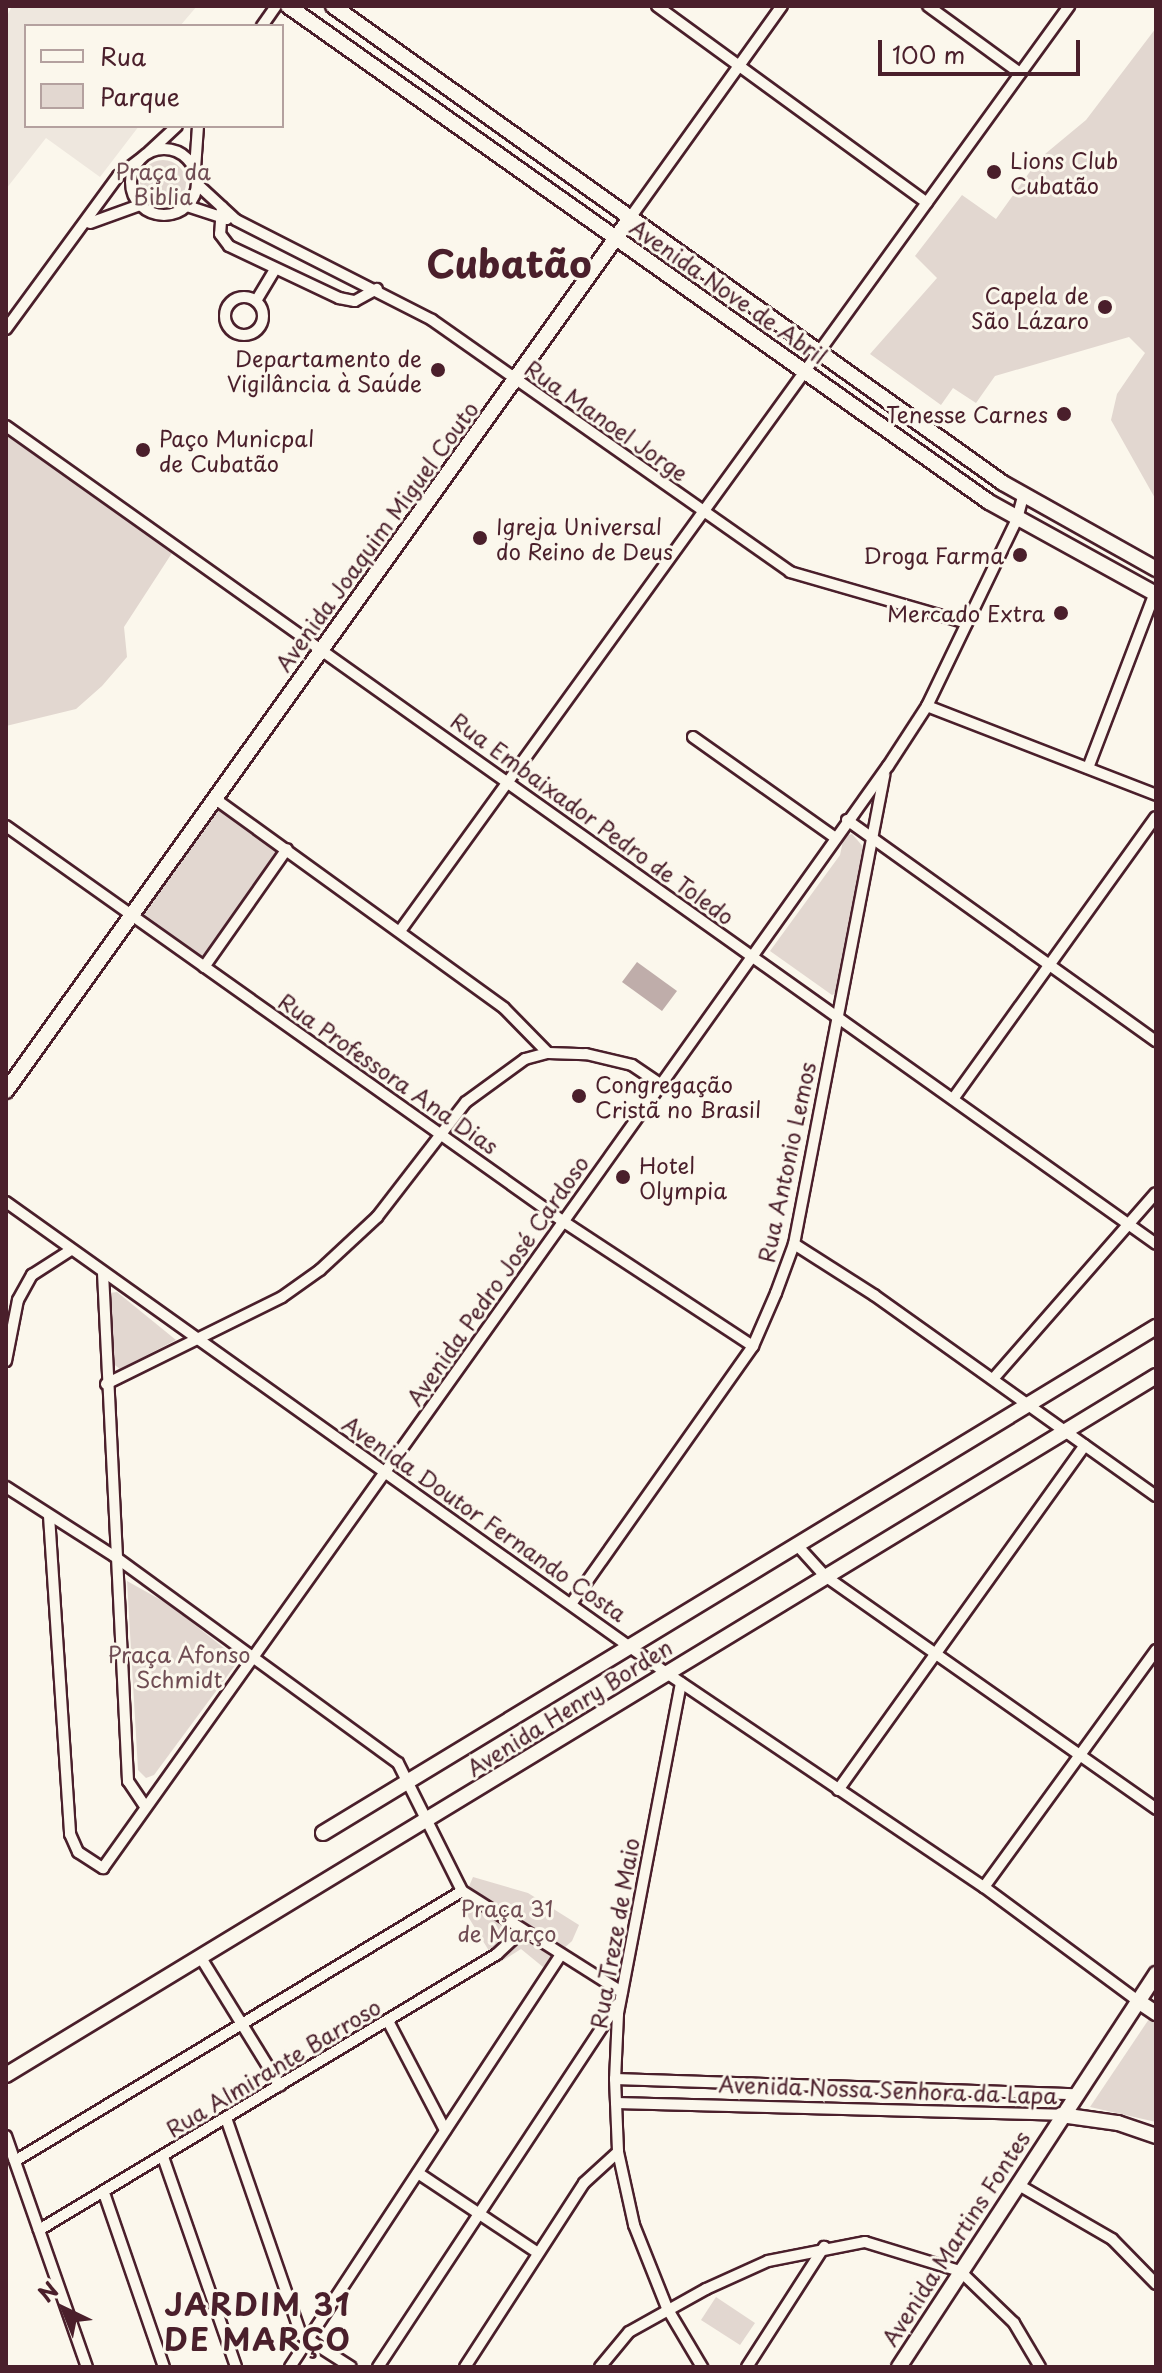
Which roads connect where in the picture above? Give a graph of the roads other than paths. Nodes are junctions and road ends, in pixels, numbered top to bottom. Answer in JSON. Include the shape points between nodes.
{"nodes":[{"id":1,"x":276,"y":6,"type":"edge"},
{"id":2,"x":288,"y":6,"type":"edge"},
{"id":3,"x":333,"y":6,"type":"edge"},
{"id":4,"x":657,"y":6,"type":"edge"},
{"id":5,"x":782,"y":6,"type":"edge"},
{"id":6,"x":928,"y":6,"type":"edge"},
{"id":7,"x":1069,"y":6,"type":"edge"},
{"id":8,"x":263,"y":24,"type":"edge"},
{"id":9,"x":738,"y":66,"type":"junction"},
{"id":10,"x":1020,"y":73,"type":"junction"},
{"id":11,"x":175,"y":128,"type":"edge"},
{"id":12,"x":198,"y":128,"type":"edge"},
{"id":13,"x":143,"y":156,"type":"junction"},
{"id":14,"x":195,"y":169,"type":"junction"},
{"id":15,"x":197,"y":184,"type":"junction"},
{"id":16,"x":927,"y":203,"type":"junction"},
{"id":17,"x":140,"y":205,"type":"junction"},
{"id":18,"x":187,"y":206,"type":"junction"},
{"id":19,"x":221,"y":213,"type":"junction"},
{"id":20,"x":630,"y":218,"type":"junction"},
{"id":21,"x":88,"y":224,"type":"junction"},
{"id":22,"x":616,"y":238,"type":"junction"},
{"id":23,"x":275,"y":269,"type":"junction"},
{"id":24,"x":377,"y":289,"type":"junction"},
{"id":25,"x":256,"y":301,"type":"dead end"},
{"id":26,"x":6,"y":329,"type":"edge"},
{"id":27,"x":819,"y":352,"type":"junction"},
{"id":28,"x":805,"y":371,"type":"junction"},
{"id":29,"x":515,"y":379,"type":"junction"},
{"id":30,"x":6,"y":426,"type":"edge"},
{"id":31,"x":1023,"y":496,"type":"junction"},
{"id":32,"x":703,"y":513,"type":"junction"},
{"id":33,"x":1017,"y":519,"type":"junction"},
{"id":34,"x":1156,"y":569,"type":"edge"},
{"id":35,"x":1156,"y":593,"type":"edge"},
{"id":36,"x":967,"y":623,"type":"junction"},
{"id":37,"x":322,"y":649,"type":"junction"},
{"id":38,"x":927,"y":706,"type":"junction"},
{"id":39,"x":693,"y":737,"type":"dead end"},
{"id":40,"x":888,"y":766,"type":"junction"},
{"id":41,"x":1088,"y":768,"type":"junction"},
{"id":42,"x":508,"y":782,"type":"junction"},
{"id":43,"x":1156,"y":795,"type":"edge"},
{"id":44,"x":214,"y":798,"type":"junction"},
{"id":45,"x":1156,"y":817,"type":"edge"},
{"id":46,"x":847,"y":820,"type":"junction"},
{"id":47,"x":6,"y":826,"type":"edge"},
{"id":48,"x":834,"y":837,"type":"junction"},
{"id":49,"x":871,"y":838,"type":"junction"},
{"id":50,"x":287,"y":849,"type":"junction"},
{"id":51,"x":131,"y":914,"type":"junction"},
{"id":52,"x":400,"y":931,"type":"junction"},
{"id":53,"x":751,"y":955,"type":"junction"},
{"id":54,"x":1050,"y":965,"type":"junction"},
{"id":55,"x":204,"y":967,"type":"junction"},
{"id":56,"x":837,"y":1016,"type":"junction"},
{"id":57,"x":1156,"y":1041,"type":"edge"},
{"id":58,"x":548,"y":1053,"type":"junction"},
{"id":59,"x":659,"y":1083,"type":"junction"},
{"id":60,"x":6,"y":1091,"type":"edge"},
{"id":61,"x":953,"y":1099,"type":"junction"},
{"id":62,"x":439,"y":1134,"type":"junction"},
{"id":63,"x":1156,"y":1193,"type":"edge"},
{"id":64,"x":6,"y":1202,"type":"edge"},
{"id":65,"x":564,"y":1222,"type":"junction"},
{"id":66,"x":1129,"y":1224,"type":"junction"},
{"id":67,"x":794,"y":1244,"type":"junction"},
{"id":68,"x":1156,"y":1244,"type":"edge"},
{"id":69,"x":71,"y":1250,"type":"junction"},
{"id":70,"x":103,"y":1273,"type":"junction"},
{"id":71,"x":1156,"y":1327,"type":"edge"},
{"id":72,"x":198,"y":1338,"type":"junction"},
{"id":73,"x":753,"y":1346,"type":"junction"},
{"id":74,"x":6,"y":1361,"type":"edge"},
{"id":75,"x":1156,"y":1376,"type":"edge"},
{"id":76,"x":993,"y":1379,"type":"junction"},
{"id":77,"x":106,"y":1384,"type":"junction"},
{"id":78,"x":1026,"y":1404,"type":"junction"},
{"id":79,"x":1064,"y":1431,"type":"junction"},
{"id":80,"x":1085,"y":1445,"type":"junction"},
{"id":81,"x":386,"y":1472,"type":"junction"},
{"id":82,"x":6,"y":1487,"type":"edge"},
{"id":83,"x":1156,"y":1496,"type":"edge"},
{"id":84,"x":49,"y":1516,"type":"junction"},
{"id":85,"x":796,"y":1544,"type":"junction"},
{"id":86,"x":114,"y":1556,"type":"junction"},
{"id":87,"x":825,"y":1576,"type":"junction"},
{"id":88,"x":571,"y":1604,"type":"junction"},
{"id":89,"x":630,"y":1646,"type":"junction"},
{"id":90,"x":1156,"y":1650,"type":"edge"},
{"id":91,"x":937,"y":1654,"type":"junction"},
{"id":92,"x":253,"y":1656,"type":"junction"},
{"id":93,"x":665,"y":1672,"type":"junction"},
{"id":94,"x":681,"y":1683,"type":"junction"},
{"id":95,"x":1081,"y":1754,"type":"junction"},
{"id":96,"x":409,"y":1780,"type":"junction"},
{"id":97,"x":838,"y":1790,"type":"junction"},
{"id":98,"x":145,"y":1806,"type":"junction"},
{"id":99,"x":1156,"y":1809,"type":"edge"},
{"id":100,"x":425,"y":1823,"type":"junction"},
{"id":101,"x":323,"y":1833,"type":"dead end"},
{"id":102,"x":984,"y":1887,"type":"junction"},
{"id":103,"x":462,"y":1891,"type":"junction"},
{"id":104,"x":522,"y":1931,"type":"junction"},
{"id":105,"x":560,"y":1956,"type":"junction"},
{"id":106,"x":201,"y":1958,"type":"junction"},
{"id":107,"x":1156,"y":1974,"type":"edge"},
{"id":108,"x":621,"y":1995,"type":"junction"},
{"id":109,"x":1138,"y":2001,"type":"junction"},
{"id":110,"x":1156,"y":2013,"type":"edge"},
{"id":111,"x":388,"y":2021,"type":"junction"},
{"id":112,"x":242,"y":2024,"type":"junction"},
{"id":113,"x":6,"y":2075,"type":"edge"},
{"id":114,"x":615,"y":2079,"type":"junction"},
{"id":115,"x":280,"y":2086,"type":"junction"},
{"id":116,"x":1075,"y":2094,"type":"junction"},
{"id":117,"x":616,"y":2103,"type":"junction"},
{"id":118,"x":1061,"y":2115,"type":"junction"},
{"id":119,"x":226,"y":2118,"type":"junction"},
{"id":120,"x":445,"y":2130,"type":"junction"},
{"id":121,"x":6,"y":2136,"type":"edge"},
{"id":122,"x":1156,"y":2136,"type":"edge"},
{"id":123,"x":618,"y":2152,"type":"junction"},
{"id":124,"x":163,"y":2157,"type":"junction"},
{"id":125,"x":15,"y":2161,"type":"junction"},
{"id":126,"x":418,"y":2173,"type":"junction"},
{"id":127,"x":1017,"y":2184,"type":"junction"},
{"id":128,"x":104,"y":2193,"type":"junction"},
{"id":129,"x":478,"y":2213,"type":"junction"},
{"id":130,"x":39,"y":2230,"type":"junction"},
{"id":131,"x":824,"y":2247,"type":"junction"},
{"id":132,"x":538,"y":2253,"type":"junction"},
{"id":133,"x":960,"y":2271,"type":"junction"},
{"id":134,"x":1156,"y":2284,"type":"edge"},
{"id":135,"x":667,"y":2308,"type":"junction"},
{"id":136,"x":308,"y":2340,"type":"junction"},
{"id":137,"x":87,"y":2367,"type":"edge"},
{"id":138,"x":164,"y":2367,"type":"edge"},
{"id":139,"x":236,"y":2367,"type":"edge"},
{"id":140,"x":290,"y":2367,"type":"edge"},
{"id":141,"x":351,"y":2367,"type":"edge"},
{"id":142,"x":378,"y":2367,"type":"edge"},
{"id":143,"x":465,"y":2367,"type":"edge"},
{"id":144,"x":600,"y":2367,"type":"edge"},
{"id":145,"x":702,"y":2367,"type":"edge"},
{"id":146,"x":747,"y":2367,"type":"edge"},
{"id":147,"x":899,"y":2367,"type":"edge"},
{"id":148,"x":1040,"y":2367,"type":"edge"}],
"edges":[{"from":1,"to":8,"type":"street"},
{"from":2,"to":22,"type":"street","name":"Avenida Nove de Abril"},
{"from":3,"to":20,"type":"street","name":"Avenida Nove de Abril"},
{"from":4,"to":9,"type":"street"},
{"from":5,"to":9,"type":"street","name":"Avenida Joaquim Miguel Couto"},
{"from":6,"to":10,"type":"street"},
{"from":7,"to":10,"type":"street"},
{"from":9,"to":16,"type":"street"},
{"from":9,"to":20,"type":"street","name":"Avenida Joaquim Miguel Couto"},
{"from":10,"to":16,"type":"street"},
{"from":11,"to":13,"type":"street"},
{"from":12,"to":14,"type":"street"},
{"from":13,"to":14,"type":"street","via":[[171,149]]},
{"from":13,"to":17,"type":"street","via":[[131,178]]},
{"from":13,"to":21,"type":"street","via":[[118,176]]},
{"from":14,"to":15,"type":"street"},
{"from":15,"to":18,"type":"street"},
{"from":15,"to":19,"type":"street","name":"Rua Manoel Jorge"},
{"from":16,"to":27,"type":"street"},
{"from":17,"to":18,"type":"street","via":[[164,215]]},
{"from":17,"to":21,"type":"street"},
{"from":18,"to":19,"type":"street","name":"Rua Manoel Jorge"},
{"from":19,"to":23,"type":"street","via":[[223,241]]},
{"from":19,"to":24,"type":"street","name":"Rua Manoel Jorge"},
{"from":20,"to":22,"type":"street","name":"Avenida Joaquim Miguel Couto"},
{"from":20,"to":27,"type":"street","name":"Avenida Nove de Abril"},
{"from":21,"to":26,"type":"street"},
{"from":22,"to":28,"type":"street","name":"Avenida Nove de Abril"},
{"from":22,"to":29,"type":"street","name":"Avenida Joaquim Miguel Couto"},
{"from":23,"to":24,"type":"street","via":[[339,298],[355,301]]},
{"from":23,"to":25,"type":"street"},
{"from":24,"to":29,"type":"street","name":"Rua Manoel Jorge","via":[[432,320]]},
{"from":27,"to":28,"type":"street"},
{"from":27,"to":31,"type":"street","name":"Avenida Nove de Abril"},
{"from":28,"to":32,"type":"street"},
{"from":28,"to":33,"type":"street","name":"Avenida Nove de Abril"},
{"from":29,"to":32,"type":"street","name":"Rua Manoel Jorge"},
{"from":29,"to":37,"type":"street","name":"Avenida Joaquim Miguel Couto"},
{"from":30,"to":37,"type":"street","name":"Rua Embaixador Pedro de Toledo"},
{"from":31,"to":33,"type":"street","name":"Avenida Pedro José Cardoso"},
{"from":31,"to":34,"type":"street","name":"Avenida Nove de Abril"},
{"from":32,"to":36,"type":"street","name":"Rua Manoel Jorge","via":[[790,572]]},
{"from":32,"to":42,"type":"street"},
{"from":33,"to":35,"type":"street","name":"Avenida Nove de Abril"},
{"from":33,"to":36,"type":"street","name":"Avenida Pedro José Cardoso"},
{"from":35,"to":41,"type":"street"},
{"from":36,"to":38,"type":"street","name":"Avenida Pedro José Cardoso"},
{"from":37,"to":42,"type":"street","name":"Rua Embaixador Pedro de Toledo"},
{"from":37,"to":44,"type":"street","name":"Avenida Joaquim Miguel Couto"},
{"from":38,"to":40,"type":"street","name":"Avenida Pedro José Cardoso"},
{"from":38,"to":41,"type":"street"},
{"from":39,"to":48,"type":"street"},
{"from":40,"to":46,"type":"street","name":"Avenida Pedro José Cardoso"},
{"from":40,"to":49,"type":"street","name":"Rua Antonio Lemos"},
{"from":41,"to":43,"type":"street"},
{"from":42,"to":52,"type":"street"},
{"from":42,"to":53,"type":"street","name":"Rua Embaixador Pedro de Toledo"},
{"from":44,"to":50,"type":"street"},
{"from":44,"to":51,"type":"street","name":"Avenida Joaquim Miguel Couto"},
{"from":45,"to":54,"type":"street"},
{"from":46,"to":48,"type":"street","name":"Avenida Pedro José Cardoso"},
{"from":46,"to":49,"type":"street"},
{"from":47,"to":51,"type":"street","name":"Rua Professora Ana Dias"},
{"from":48,"to":53,"type":"street","name":"Avenida Pedro José Cardoso"},
{"from":49,"to":54,"type":"street"},
{"from":49,"to":56,"type":"street","name":"Rua Antonio Lemos"},
{"from":50,"to":52,"type":"street"},
{"from":50,"to":55,"type":"street"},
{"from":51,"to":55,"type":"street","name":"Rua Professora Ana Dias"},
{"from":51,"to":60,"type":"street","name":"Avenida Joaquim Miguel Couto"},
{"from":52,"to":58,"type":"street","via":[[504,1008]]},
{"from":53,"to":56,"type":"street","name":"Rua Embaixador Pedro de Toledo"},
{"from":53,"to":59,"type":"street","name":"Avenida Pedro José Cardoso"},
{"from":54,"to":57,"type":"street"},
{"from":54,"to":61,"type":"street"},
{"from":55,"to":62,"type":"street","name":"Rua Professora Ana Dias"},
{"from":56,"to":61,"type":"street","name":"Rua Embaixador Pedro de Toledo"},
{"from":56,"to":67,"type":"street","name":"Rua Antonio Lemos"},
{"from":58,"to":59,"type":"street","via":[[621,1061]]},
{"from":58,"to":62,"type":"street","via":[[494,1077]]},
{"from":59,"to":65,"type":"street","name":"Avenida Pedro José Cardoso"},
{"from":61,"to":66,"type":"street","name":"Rua Embaixador Pedro de Toledo"},
{"from":62,"to":65,"type":"street","name":"Rua Professora Ana Dias"},
{"from":62,"to":72,"type":"street","via":[[352,1243],[282,1297]]},
{"from":63,"to":66,"type":"street"},
{"from":64,"to":69,"type":"street","name":"Avenida Doutor Fernando Costa"},
{"from":65,"to":73,"type":"street","name":"Rua Professora Ana Dias"},
{"from":65,"to":81,"type":"street","name":"Avenida Pedro José Cardoso"},
{"from":66,"to":68,"type":"street","name":"Rua Embaixador Pedro de Toledo"},
{"from":66,"to":76,"type":"street"},
{"from":67,"to":73,"type":"street","name":"Rua Antonio Lemos"},
{"from":67,"to":76,"type":"street"},
{"from":69,"to":70,"type":"street","name":"Avenida Doutor Fernando Costa"},
{"from":69,"to":74,"type":"street","via":[[32,1275],[18,1300]]},
{"from":70,"to":72,"type":"street","name":"Avenida Doutor Fernando Costa"},
{"from":70,"to":77,"type":"street"},
{"from":71,"to":78,"type":"street","name":"Avenida Henry Borden"},
{"from":72,"to":77,"type":"street"},
{"from":72,"to":81,"type":"street","name":"Avenida Doutor Fernando Costa"},
{"from":73,"to":88,"type":"street","name":"Rua Antonio Lemos"},
{"from":75,"to":79,"type":"street","name":"Avenida Henry Borden"},
{"from":76,"to":78,"type":"street"},
{"from":77,"to":86,"type":"street"},
{"from":78,"to":79,"type":"street"},
{"from":78,"to":85,"type":"street","name":"Avenida Henry Borden"},
{"from":79,"to":80,"type":"street"},
{"from":79,"to":87,"type":"street","name":"Avenida Henry Borden"},
{"from":80,"to":83,"type":"street"},
{"from":80,"to":91,"type":"street"},
{"from":81,"to":88,"type":"street","name":"Avenida Doutor Fernando Costa"},
{"from":81,"to":92,"type":"street","name":"Avenida Pedro José Cardoso"},
{"from":82,"to":84,"type":"street"},
{"from":84,"to":86,"type":"street"},
{"from":84,"to":98,"type":"street","name":"Avenida Pedro José Cardoso","via":[[70,1834],[78,1852],[103,1868]]},
{"from":85,"to":87,"type":"street"},
{"from":85,"to":89,"type":"street","name":"Avenida Henry Borden"},
{"from":86,"to":92,"type":"street"},
{"from":86,"to":98,"type":"street","via":[[128,1781]]},
{"from":87,"to":91,"type":"street"},
{"from":87,"to":93,"type":"street","name":"Avenida Henry Borden"},
{"from":88,"to":89,"type":"street","name":"Avenida Doutor Fernando Costa"},
{"from":89,"to":93,"type":"street","name":"Avenida Doutor Fernando Costa"},
{"from":89,"to":96,"type":"street","name":"Avenida Henry Borden"},
{"from":90,"to":95,"type":"street"},
{"from":91,"to":95,"type":"street"},
{"from":91,"to":97,"type":"street"},
{"from":92,"to":96,"type":"street","via":[[398,1763]]},
{"from":92,"to":98,"type":"street","name":"Avenida Pedro José Cardoso"},
{"from":93,"to":94,"type":"street","name":"Avenida Doutor Fernando Costa"},
{"from":93,"to":100,"type":"street","name":"Avenida Henry Borden"},
{"from":94,"to":97,"type":"street","name":"Avenida Doutor Fernando Costa"},
{"from":94,"to":108,"type":"street","name":"Rua Treze de Maio"},
{"from":95,"to":99,"type":"street"},
{"from":95,"to":102,"type":"street"},
{"from":96,"to":100,"type":"street"},
{"from":96,"to":101,"type":"street","name":"Avenida Henry Borden"},
{"from":97,"to":102,"type":"street","name":"Avenida Doutor Fernando Costa"},
{"from":100,"to":103,"type":"street"},
{"from":100,"to":106,"type":"street","name":"Avenida Henry Borden"},
{"from":102,"to":109,"type":"street","name":"Avenida Doutor Fernando Costa"},
{"from":103,"to":104,"type":"street"},
{"from":103,"to":112,"type":"street"},
{"from":104,"to":105,"type":"street"},
{"from":104,"to":111,"type":"street","name":"Rua Almirante Barroso","via":[[497,1954]]},
{"from":105,"to":108,"type":"street"},
{"from":105,"to":120,"type":"street"},
{"from":106,"to":112,"type":"street"},
{"from":106,"to":113,"type":"street","name":"Avenida Henry Borden"},
{"from":107,"to":109,"type":"street","name":"Avenida Martins Fontes"},
{"from":108,"to":114,"type":"street","name":"Rua Treze de Maio"},
{"from":108,"to":129,"type":"street"},
{"from":109,"to":110,"type":"street"},
{"from":109,"to":116,"type":"street","name":"Avenida Martins Fontes"},
{"from":111,"to":115,"type":"street","name":"Rua Almirante Barroso"},
{"from":111,"to":120,"type":"street"},
{"from":112,"to":115,"type":"street"},
{"from":112,"to":125,"type":"street"},
{"from":114,"to":116,"type":"street","name":"Avenida Nossa Senhora da Lapa"},
{"from":114,"to":117,"type":"street","name":"Rua Treze de Maio"},
{"from":115,"to":119,"type":"street","name":"Rua Almirante Barroso"},
{"from":116,"to":118,"type":"street","name":"Avenida Martins Fontes"},
{"from":117,"to":118,"type":"street","name":"Avenida Nossa Senhora da Lapa"},
{"from":117,"to":123,"type":"street","name":"Rua Treze de Maio"},
{"from":118,"to":122,"type":"street","name":"Avenida Nossa Senhora da Lapa","via":[[1118,2123]]},
{"from":118,"to":127,"type":"street","name":"Avenida Martins Fontes"},
{"from":119,"to":124,"type":"street","name":"Rua Almirante Barroso"},
{"from":119,"to":136,"type":"street","via":[[301,2335]]},
{"from":120,"to":126,"type":"street"},
{"from":121,"to":125,"type":"street"},
{"from":123,"to":132,"type":"street","via":[[584,2183]]},
{"from":123,"to":135,"type":"street","name":"Rua Treze de Maio","via":[[634,2225]]},
{"from":124,"to":128,"type":"street","name":"Rua Almirante Barroso"},
{"from":124,"to":139,"type":"street"},
{"from":125,"to":130,"type":"street"},
{"from":126,"to":129,"type":"street"},
{"from":126,"to":136,"type":"street"},
{"from":127,"to":133,"type":"street","name":"Avenida Martins Fontes"},
{"from":127,"to":134,"type":"street","via":[[1112,2239]]},
{"from":128,"to":130,"type":"street","name":"Rua Almirante Barroso"},
{"from":128,"to":138,"type":"street"},
{"from":129,"to":132,"type":"street"},
{"from":129,"to":142,"type":"street"},
{"from":130,"to":137,"type":"street"},
{"from":131,"to":133,"type":"street","via":[[865,2242]]},
{"from":131,"to":135,"type":"street","via":[[768,2261]]},
{"from":131,"to":146,"type":"street"},
{"from":132,"to":143,"type":"street"},
{"from":133,"to":147,"type":"street","name":"Avenida Martins Fontes"},
{"from":133,"to":148,"type":"street","via":[[1014,2323]]},
{"from":135,"to":144,"type":"street","via":[[629,2332]]},
{"from":135,"to":145,"type":"street","name":"Rua Treze de Maio"},
{"from":136,"to":140,"type":"street"},
{"from":136,"to":141,"type":"street"}]}
